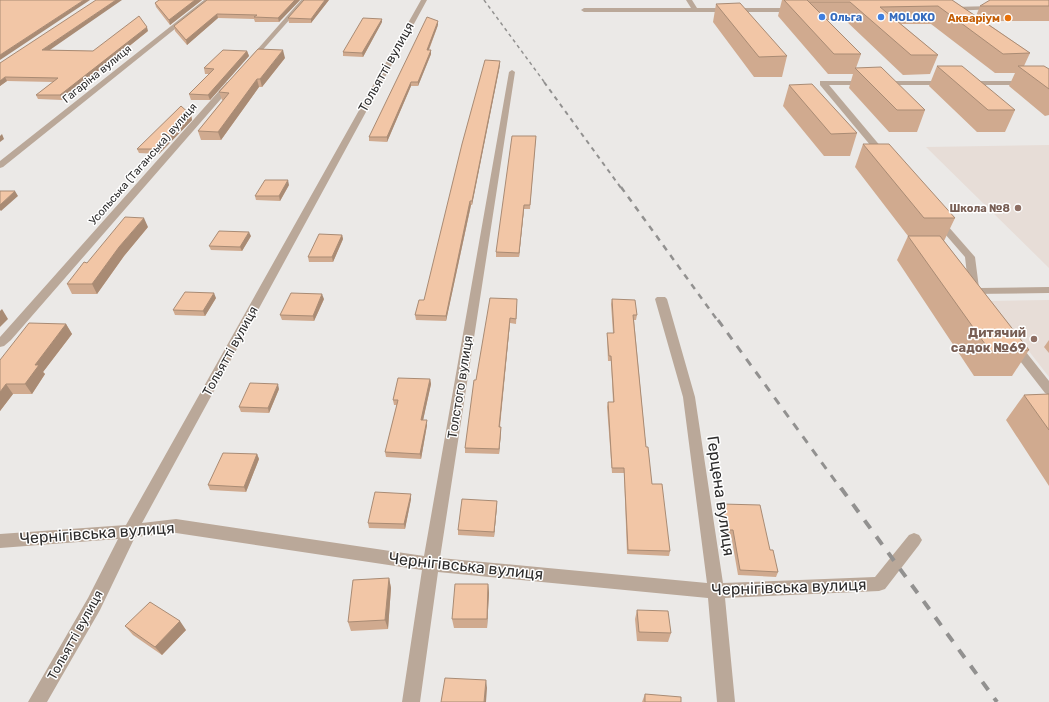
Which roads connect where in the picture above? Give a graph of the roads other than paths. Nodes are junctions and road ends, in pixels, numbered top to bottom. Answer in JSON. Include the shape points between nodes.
{"nodes":[{"id":1,"x":208,"y":0,"type":"edge"},
{"id":2,"x":304,"y":0,"type":"edge"},
{"id":3,"x":424,"y":0,"type":"edge"},
{"id":4,"x":689,"y":0,"type":"edge"},
{"id":5,"x":1002,"y":8,"type":"edge"},
{"id":6,"x":940,"y":9,"type":"edge"},
{"id":7,"x":584,"y":10,"type":"dead end"},
{"id":8,"x":695,"y":10,"type":"junction"},
{"id":9,"x":799,"y":10,"type":"edge"},
{"id":10,"x":246,"y":65,"type":"edge"},
{"id":11,"x":512,"y":72,"type":"dead end"},
{"id":12,"x":236,"y":77,"type":"edge"},
{"id":13,"x":1049,"y":83,"type":"edge"},
{"id":14,"x":889,"y":161,"type":"edge"},
{"id":15,"x":0,"y":165,"type":"edge"},
{"id":16,"x":929,"y":209,"type":"edge"},
{"id":17,"x":1049,"y":290,"type":"edge"},
{"id":18,"x":974,"y":292,"type":"junction"},
{"id":19,"x":661,"y":299,"type":"dead end"},
{"id":20,"x":983,"y":304,"type":"edge"},
{"id":21,"x":1007,"y":335,"type":"edge"},
{"id":22,"x":0,"y":343,"type":"edge"},
{"id":23,"x":1049,"y":390,"type":"edge"},
{"id":24,"x":130,"y":531,"type":"junction"},
{"id":25,"x":914,"y":540,"type":"dead end"},
{"id":26,"x":0,"y":541,"type":"edge"},
{"id":27,"x":431,"y":564,"type":"junction"},
{"id":28,"x":716,"y":591,"type":"junction"},
{"id":29,"x":37,"y":702,"type":"edge"},
{"id":30,"x":411,"y":702,"type":"edge"},
{"id":31,"x":726,"y":702,"type":"edge"}],
"edges":[{"from":1,"to":15,"type":"street","name":"Гагаріна вулиця"},
{"from":2,"to":10,"type":"street"},
{"from":3,"to":24,"type":"street","name":"Тольятті вулиця"},
{"from":4,"to":8,"type":"street"},
{"from":5,"to":6,"type":"street"},
{"from":7,"to":8,"type":"street"},
{"from":8,"to":9,"type":"street","via":[[750,7]]},
{"from":11,"to":27,"type":"street","name":"Толстого вулиця"},
{"from":12,"to":22,"type":"street","name":"Усольська (Таганська) вулиця"},
{"from":13,"to":14,"type":"street","via":[[823,83]]},
{"from":16,"to":18,"type":"street","via":[[970,257]]},
{"from":17,"to":18,"type":"street"},
{"from":18,"to":20,"type":"street"},
{"from":19,"to":28,"type":"street","name":"Герцена вулиця","via":[[689,397]]},
{"from":21,"to":23,"type":"street"},
{"from":24,"to":26,"type":"street","name":"Чернігівська вулиця"},
{"from":24,"to":27,"type":"street","name":"Чернігівська вулиця","via":[[176,526]]},
{"from":24,"to":29,"type":"street","name":"Тольятті вулиця","via":[[94,604]]},
{"from":25,"to":28,"type":"street","name":"Чернігівська вулиця","via":[[879,584]]},
{"from":27,"to":28,"type":"street","name":"Чернігівська вулиця"},
{"from":27,"to":30,"type":"street","name":"Толстого вулиця"},
{"from":28,"to":31,"type":"street","name":"Герцена вулиця"}]}
